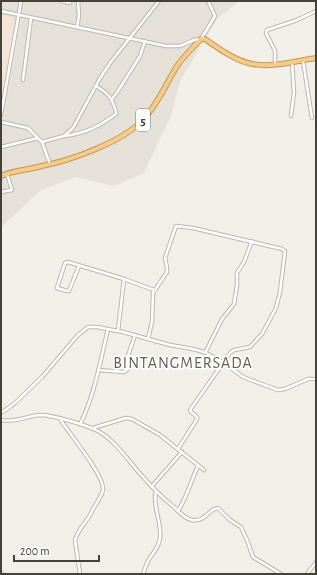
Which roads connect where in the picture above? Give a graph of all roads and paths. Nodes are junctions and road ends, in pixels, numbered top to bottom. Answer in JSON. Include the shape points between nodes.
{"nodes":[{"id":1,"x":21,"y":1,"type":"edge"},
{"id":2,"x":61,"y":1,"type":"edge"},
{"id":3,"x":78,"y":1,"type":"edge"},
{"id":4,"x":159,"y":1,"type":"edge"},
{"id":5,"x":208,"y":1,"type":"edge"},
{"id":6,"x":70,"y":3,"type":"dead end"},
{"id":7,"x":1,"y":11,"type":"edge"},
{"id":8,"x":316,"y":11,"type":"edge"},
{"id":9,"x":19,"y":15,"type":"junction"},
{"id":10,"x":32,"y":18,"type":"junction"},
{"id":11,"x":77,"y":27,"type":"junction"},
{"id":12,"x":130,"y":38,"type":"junction"},
{"id":13,"x":201,"y":38,"type":"junction"},
{"id":14,"x":145,"y":41,"type":"junction"},
{"id":15,"x":316,"y":58,"type":"edge"},
{"id":16,"x":303,"y":60,"type":"junction"},
{"id":17,"x":292,"y":61,"type":"junction"},
{"id":18,"x":275,"y":64,"type":"junction"},
{"id":19,"x":23,"y":80,"type":"dead end"},
{"id":20,"x":96,"y":86,"type":"junction"},
{"id":21,"x":112,"y":99,"type":"junction"},
{"id":22,"x":1,"y":114,"type":"edge"},
{"id":23,"x":291,"y":116,"type":"dead end"},
{"id":24,"x":312,"y":118,"type":"dead end"},
{"id":25,"x":1,"y":122,"type":"edge"},
{"id":26,"x":64,"y":136,"type":"junction"},
{"id":27,"x":39,"y":138,"type":"junction"},
{"id":28,"x":42,"y":142,"type":"junction"},
{"id":29,"x":1,"y":147,"type":"edge"},
{"id":30,"x":52,"y":164,"type":"junction"},
{"id":31,"x":7,"y":174,"type":"junction"},
{"id":32,"x":1,"y":176,"type":"edge"},
{"id":33,"x":1,"y":192,"type":"edge"},
{"id":34,"x":252,"y":241,"type":"junction"},
{"id":35,"x":79,"y":266,"type":"junction"},
{"id":36,"x":124,"y":279,"type":"junction"},
{"id":37,"x":154,"y":290,"type":"junction"},
{"id":38,"x":108,"y":330,"type":"junction"},
{"id":39,"x":118,"y":331,"type":"junction"},
{"id":40,"x":135,"y":335,"type":"junction"},
{"id":41,"x":148,"y":339,"type":"junction"},
{"id":42,"x":206,"y":353,"type":"junction"},
{"id":43,"x":224,"y":362,"type":"junction"},
{"id":44,"x":98,"y":370,"type":"junction"},
{"id":45,"x":316,"y":379,"type":"edge"},
{"id":46,"x":1,"y":413,"type":"edge"},
{"id":47,"x":59,"y":419,"type":"junction"},
{"id":48,"x":1,"y":420,"type":"edge"},
{"id":49,"x":80,"y":424,"type":"junction"},
{"id":50,"x":92,"y":429,"type":"junction"},
{"id":51,"x":178,"y":449,"type":"junction"},
{"id":52,"x":182,"y":452,"type":"junction"},
{"id":53,"x":198,"y":466,"type":"junction"},
{"id":54,"x":204,"y":470,"type":"dead end"},
{"id":55,"x":152,"y":486,"type":"junction"},
{"id":56,"x":157,"y":491,"type":"junction"},
{"id":57,"x":178,"y":512,"type":"junction"},
{"id":58,"x":316,"y":562,"type":"edge"},
{"id":59,"x":1,"y":572,"type":"edge"},
{"id":60,"x":4,"y":574,"type":"edge"},
{"id":61,"x":80,"y":574,"type":"edge"},
{"id":62,"x":143,"y":574,"type":"edge"},
{"id":63,"x":281,"y":574,"type":"edge"},
{"id":64,"x":307,"y":574,"type":"edge"}],
"edges":[{"from":1,"to":9,"type":"street"},
{"from":2,"to":6,"type":"street"},
{"from":3,"to":11,"type":"street"},
{"from":4,"to":12,"type":"street"},
{"from":5,"to":13,"type":"street","via":[[215,16]]},
{"from":7,"to":9,"type":"street"},
{"from":8,"to":18,"type":"street","via":[[267,30],[266,36],[275,51]]},
{"from":9,"to":10,"type":"street"},
{"from":9,"to":22,"type":"street"},
{"from":10,"to":11,"type":"street"},
{"from":10,"to":19,"type":"street"},
{"from":11,"to":12,"type":"street"},
{"from":12,"to":14,"type":"street"},
{"from":12,"to":20,"type":"street"},
{"from":13,"to":14,"type":"street","via":[[174,47]]},
{"from":13,"to":18,"type":"highway","via":[[243,61],[260,65]]},
{"from":13,"to":30,"type":"highway","number":"5","via":[[181,61],[155,105],[137,126],[103,145]]},
{"from":14,"to":21,"type":"street","via":[[140,56]]},
{"from":15,"to":16,"type":"highway"},
{"from":16,"to":17,"type":"highway"},
{"from":16,"to":24,"type":"street"},
{"from":17,"to":18,"type":"highway"},
{"from":17,"to":23,"type":"street","via":[[294,93]]},
{"from":20,"to":21,"type":"street"},
{"from":20,"to":26,"type":"street","via":[[77,122]]},
{"from":21,"to":26,"type":"street","via":[[116,114],[86,132]]},
{"from":25,"to":27,"type":"street","via":[[26,127]]},
{"from":26,"to":28,"type":"street"},
{"from":27,"to":28,"type":"street"},
{"from":27,"to":29,"type":"street"},
{"from":28,"to":30,"type":"street"},
{"from":30,"to":31,"type":"highway","number":"5"},
{"from":31,"to":32,"type":"highway","number":"5"},
{"from":31,"to":33,"type":"street","via":[[12,190]]},
{"from":34,"to":37,"type":"street","via":[[176,226],[165,258],[167,272]]},
{"from":34,"to":42,"type":"street","via":[[237,273],[234,304],[222,319]]},
{"from":34,"to":43,"type":"street","via":[[285,251],[280,292],[276,308],[258,340],[247,348],[233,350]]},
{"from":35,"to":35,"type":"street","via":[[69,291],[57,288],[66,263]]},
{"from":35,"to":36,"type":"street"},
{"from":36,"to":37,"type":"street"},
{"from":36,"to":39,"type":"street"},
{"from":37,"to":41,"type":"street"},
{"from":38,"to":39,"type":"street"},
{"from":38,"to":44,"type":"street"},
{"from":38,"to":46,"type":"street","via":[[94,327],[85,329],[42,377]]},
{"from":39,"to":40,"type":"street"},
{"from":40,"to":41,"type":"street"},
{"from":40,"to":44,"type":"street","via":[[128,356],[127,371]]},
{"from":41,"to":42,"type":"street"},
{"from":42,"to":43,"type":"street"},
{"from":43,"to":45,"type":"street","via":[[240,376],[278,390],[308,379]]},
{"from":43,"to":51,"type":"street","via":[[190,410],[197,419]]},
{"from":44,"to":49,"type":"street"},
{"from":47,"to":48,"type":"street","via":[[40,415],[20,420]]},
{"from":47,"to":49,"type":"street"},
{"from":47,"to":61,"type":"street","via":[[86,455],[103,488],[89,518],[76,536]]},
{"from":49,"to":50,"type":"street"},
{"from":50,"to":51,"type":"street","via":[[112,421],[130,418]]},
{"from":50,"to":55,"type":"street","via":[[117,446]]},
{"from":51,"to":52,"type":"street"},
{"from":52,"to":53,"type":"street"},
{"from":52,"to":55,"type":"street"},
{"from":53,"to":54,"type":"street"},
{"from":53,"to":57,"type":"street"},
{"from":55,"to":56,"type":"street"},
{"from":56,"to":57,"type":"street"},
{"from":56,"to":62,"type":"street","via":[[155,497],[160,538],[158,547]]},
{"from":57,"to":63,"type":"street","via":[[188,519],[198,520],[218,508],[241,527],[253,557]]},
{"from":58,"to":64,"type":"street"},
{"from":59,"to":60,"type":"street"}]}
